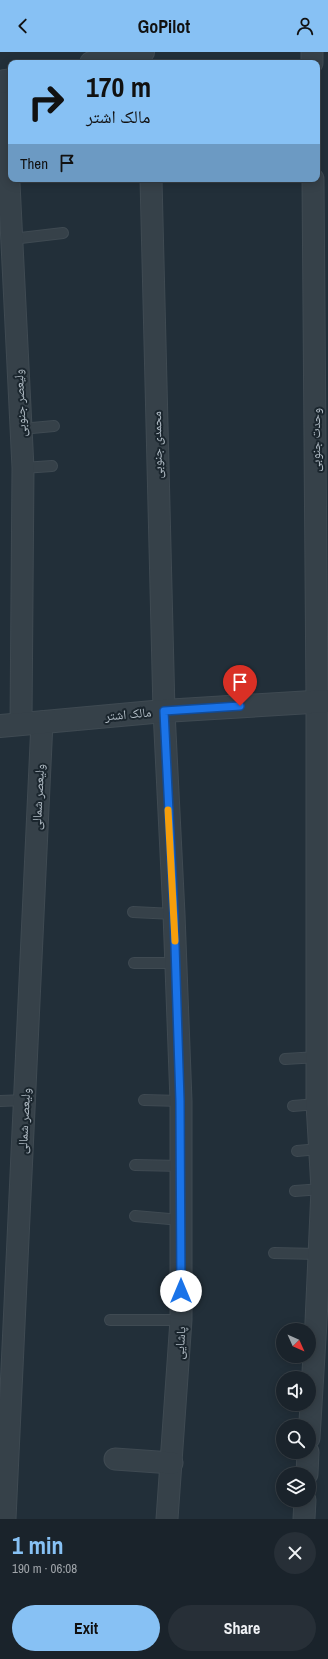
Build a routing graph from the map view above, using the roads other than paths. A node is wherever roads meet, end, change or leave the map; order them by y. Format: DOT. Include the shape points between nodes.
graph roads {
  1 [pos="143,52"];
  2 [pos="105,60"];
  3 [pos="5,81"];
  4 [pos="8,149"];
  5 [pos="9,182"];
  6 [pos="151,182"];
  7 [pos="313,182"];
  8 [pos="63,233"];
  9 [pos="12,240"];
  10 [pos="54,426"];
  11 [pos="21,429"];
  12 [pos="52,466"];
  13 [pos="23,468"];
  14 [pos="322,701"];
  15 [pos="164,711"];
  16 [pos="32,723"];
  17 [pos="0,726"];
  18 [pos="133,912"];
  19 [pos="174,914"];
  20 [pos="134,963"];
  21 [pos="175,963"];
  22 [pos="318,1058"];
  23 [pos="285,1059"];
  24 [pos="25,1100"];
  25 [pos="144,1100"];
  26 [pos="0,1101"];
  27 [pos="180,1101"];
  28 [pos="317,1104"];
  29 [pos="293,1106"];
  30 [pos="319,1149"];
  31 [pos="297,1151"];
  32 [pos="135,1165"];
  33 [pos="181,1166"];
  34 [pos="322,1189"];
  35 [pos="295,1191"];
  36 [pos="135,1216"];
  37 [pos="181,1220"];
  38 [pos="274,1253"];
  39 [pos="318,1254"];
  40 [pos="110,1320"];
  41 [pos="181,1320"];
  42 [pos="310,1419"];
  43 [pos="115,1459"];
  44 [pos="172,1463"];
  45 [pos="305,1507"];
  46 [pos="5,1519"];
  47 [pos="168,1519"];
  48 [pos="304,1519"];
  1 -- 2 [label="street"];
  3 -- 4 [label="street, ولیعصر جنوبی"];
  5 -- 9 [label="street, ولیعصر جنوبی"];
  6 -- 15 [label="street, محمدی جنوبی"];
  7 -- 14 [label="street, وحدت جنوبی"];
  8 -- 9 [label="lane"];
  9 -- 11 [label="street, ولیعصر جنوبی"];
  10 -- 11 [label="lane"];
  11 -- 13 [label="street, ولیعصر جنوبی"];
  12 -- 13 [label="lane"];
  13 -- 16 [label="street, ولیعصر جنوبی"];
  14 -- 15 [label="street, مالک اشتر"];
  14 -- 22 [label="street, وحدت جنوبی"];
  15 -- 16 [label="street, مالک اشتر"];
  15 -- 19 [label="street, پاشایی"];
  16 -- 17 [label="street, مالک اشتر"];
  16 -- 24 [label="street, ولیعصر شمالی"];
  18 -- 19 [label="lane"];
  19 -- 21 [label="street, پاشایی"];
  20 -- 21 [label="lane"];
  21 -- 27 [label="street, پاشایی"];
  22 -- 23 [label="lane"];
  22 -- 28 [label="street, وحدت جنوبی"];
  24 -- 26 [label="lane"];
  24 -- 46 [label="street, ولیعصر شمالی"];
  25 -- 27 [label="lane"];
  27 -- 33 [label="street, پاشایی"];
  28 -- 29 [label="lane"];
  28 -- 30 [label="street, وحدت جنوبی"];
  30 -- 31 [label="lane"];
  30 -- 34 [label="street, وحدت جنوبی"];
  32 -- 33 [label="lane"];
  33 -- 37 [label="street, پاشایی"];
  34 -- 35 [label="lane"];
  34 -- 39 [label="street, وحدت جنوبی"];
  36 -- 37 [label="lane"];
  37 -- 41 [label="street, پاشایی"];
  38 -- 39 [label="lane"];
  39 -- 42 [label="street, وحدت جنوبی"];
  40 -- 41 [label="lane"];
  41 -- 44 [label="street, پاشایی"];
  43 -- 44 [label="street"];
  44 -- 47 [label="street, پاشایی"];
  45 -- 48 [label="street"];
}
